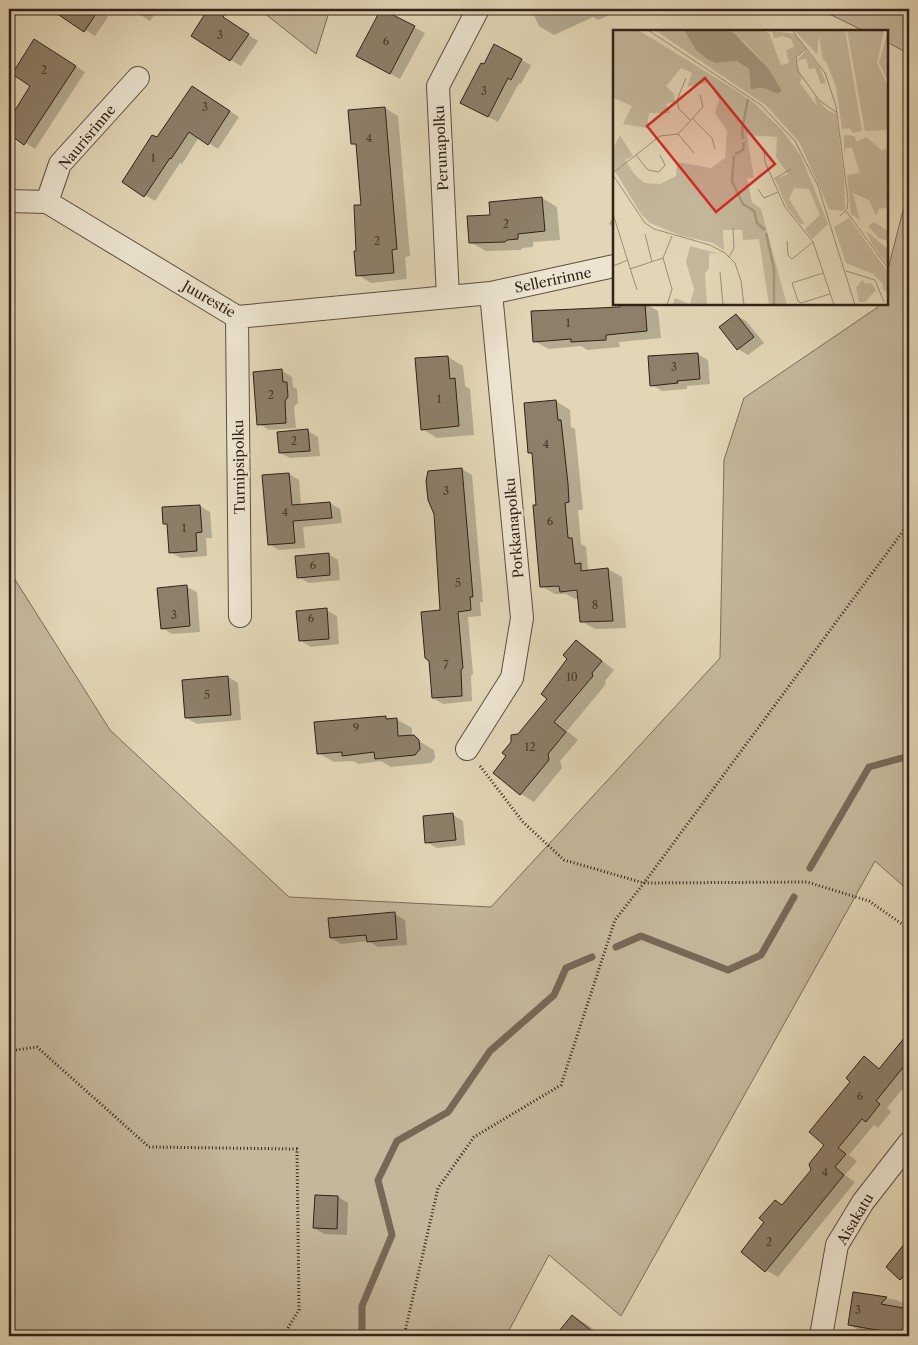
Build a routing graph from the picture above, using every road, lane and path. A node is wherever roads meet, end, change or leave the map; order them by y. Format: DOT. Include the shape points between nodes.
graph roads {
  1 [pos="478,9"];
  2 [pos="138,78"];
  3 [pos="9,201"];
  4 [pos="47,202"];
  5 [pos="613,266"];
  6 [pos="491,293"];
  7 [pos="448,297"];
  8 [pos="237,317"];
  9 [pos="909,523"];
  10 [pos="240,616"];
  11 [pos="468,749"];
  12 [pos="644,883"];
  13 [pos="909,929"];
  14 [pos="9,1051"];
  15 [pos="909,1143"];
  16 [pos="283,1336"];
  17 [pos="404,1336"];
  18 [pos="821,1336"];
  1 -- 7 [label="street, Perunapolku" via="438,86"];
  2 -- 4 [label="street, Naurisrinne" via="60,164"];
  3 -- 4 [label="street, Juurestie"];
  4 -- 8 [label="street, Juurestie"];
  5 -- 6 [label="street, Selleririnne"];
  6 -- 7 [label="street, Juurestie"];
  6 -- 11 [label="street, Porkkanapolku" via="522,618 512,678"];
  7 -- 8 [label="street, Juurestie"];
  8 -- 10 [label="street, Turnipsipolku"];
  9 -- 12 [label="path"];
  11 -- 12 [label="path" via="523,822 564,860"];
  12 -- 13 [label="path" via="807,882 869,902"];
  12 -- 17 [label="path" via="614,920 561,1085 474,1137 438,1188"];
  14 -- 16 [label="path" via="37,1047 149,1147 297,1149 299,1310"];
  15 -- 18 [label="street, Aisakatu" via="863,1202 837,1245"];
}
